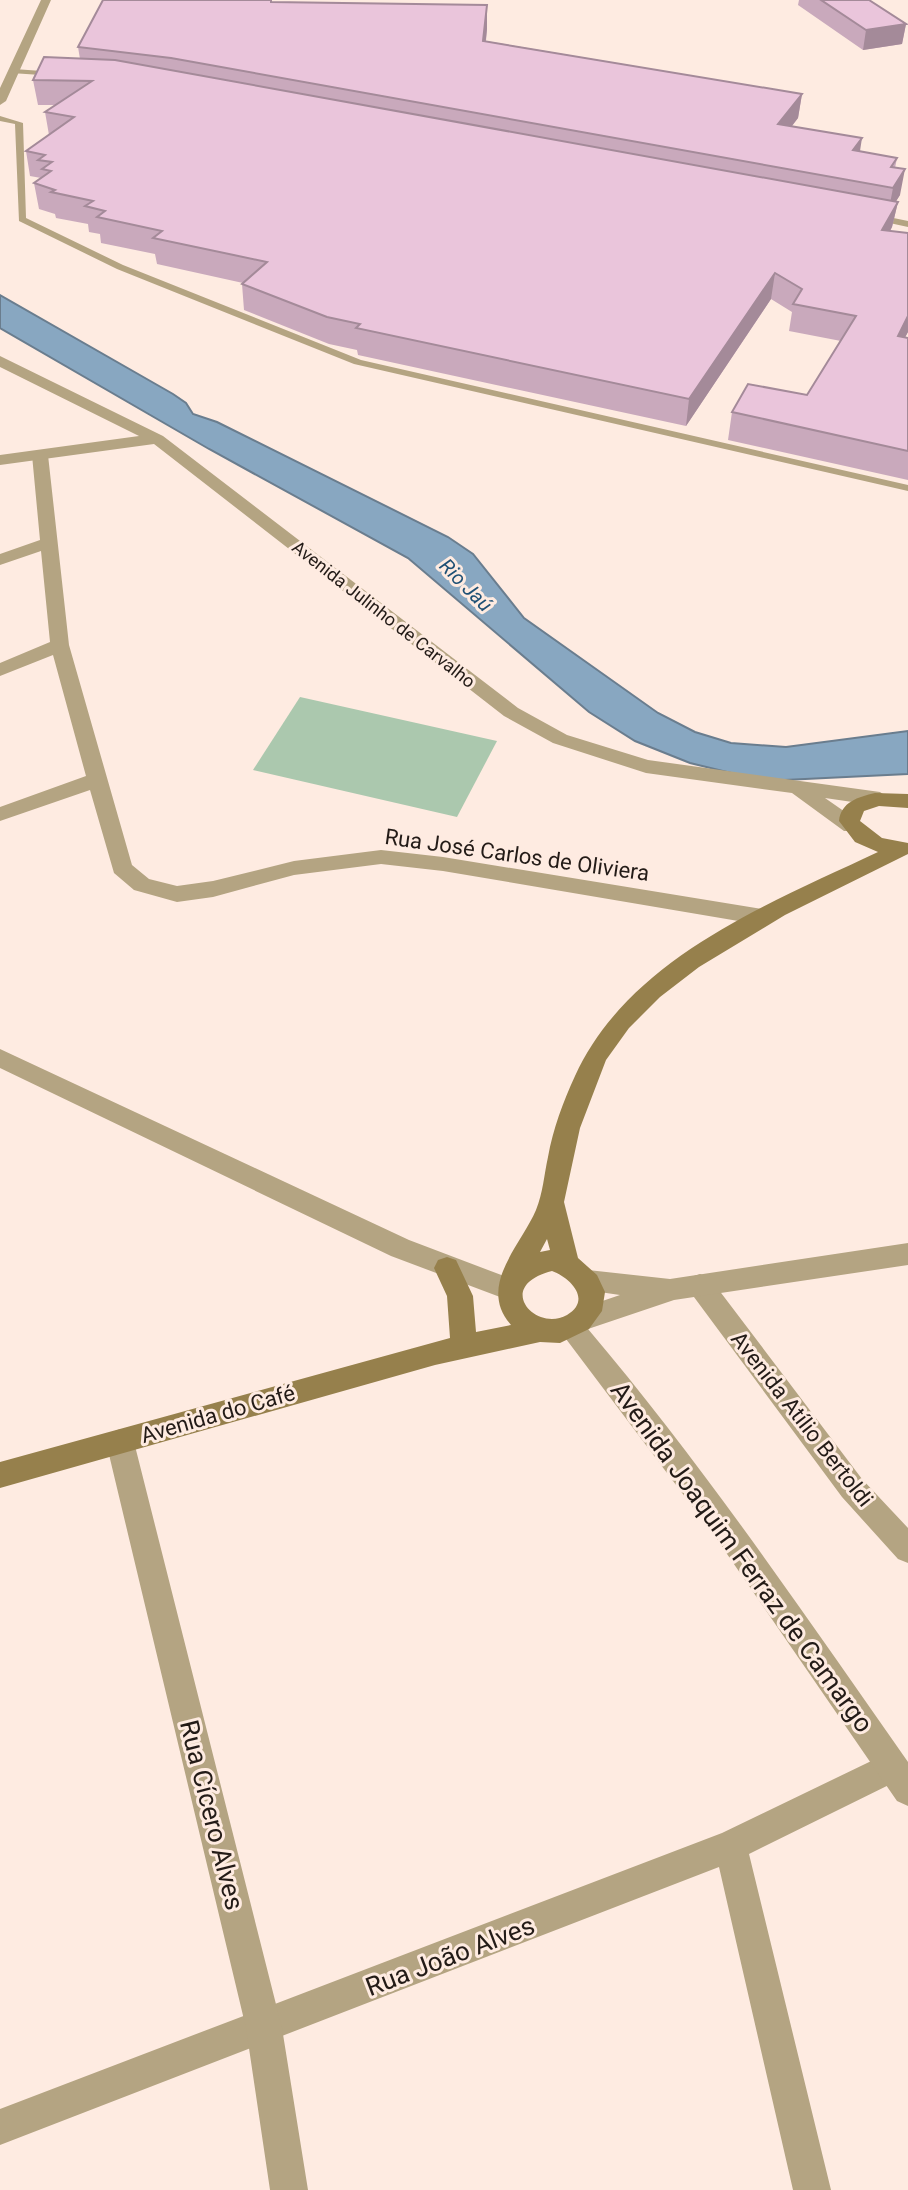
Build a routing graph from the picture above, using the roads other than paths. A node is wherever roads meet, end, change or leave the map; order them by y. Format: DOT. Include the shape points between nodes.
graph roads {
  1 [pos="46,0"];
  2 [pos="7,71"];
  3 [pos="70,75"];
  4 [pos="0,101"];
  5 [pos="0,118"];
  6 [pos="864,215"];
  7 [pos="908,224"];
  8 [pos="0,361"];
  9 [pos="157,439"];
  10 [pos="40,455"];
  11 [pos="0,460"];
  12 [pos="908,488"];
  13 [pos="48,543"];
  14 [pos="0,560"];
  15 [pos="60,645"];
  16 [pos="0,670"];
  17 [pos="97,780"];
  18 [pos="799,790"];
  19 [pos="897,802"];
  20 [pos="0,814"];
  21 [pos="854,830"];
  22 [pos="904,848"];
  23 [pos="830,884"];
  24 [pos="762,917"];
  25 [pos="0,1058"];
  26 [pos="551,1201"];
  27 [pos="908,1254"];
  28 [pos="566,1263"];
  29 [pos="447,1268"];
  30 [pos="588,1281"];
  31 [pos="687,1287"];
  32 [pos="512,1293"];
  33 [pos="576,1323"];
  34 [pos="540,1330"];
  35 [pos="463,1337"];
  36 [pos="435,1353"];
  37 [pos="120,1442"];
  38 [pos="0,1475"];
  39 [pos="908,1549"];
  40 [pos="900,1779"];
  41 [pos="731,1846"];
  42 [pos="264,2028"];
  43 [pos="0,2127"];
  44 [pos="289,2190"];
  45 [pos="812,2190"];
  1 -- 2 [label="street"];
  2 -- 3 [label="lane"];
  2 -- 4 [label="street"];
  5 -- 12 [label="lane" via="19,123 22,219 120,267 358,362"];
  6 -- 7 [label="lane"];
  8 -- 9 [label="street, Avenida Julinho de Carvalho"];
  9 -- 10 [label="street"];
  9 -- 18 [label="street, Avenida Julinho de Carvalho" via="511,712 560,739 646,766"];
  10 -- 11 [label="street"];
  10 -- 13 [label="street, Rua José Carlos de Oliviera"];
  13 -- 14 [label="street"];
  13 -- 15 [label="street, Rua José Carlos de Oliviera"];
  15 -- 16 [label="street"];
  15 -- 17 [label="street, Rua José Carlos de Oliviera"];
  17 -- 20 [label="street"];
  17 -- 24 [label="street, Rua José Carlos de Oliviera" via="122,868 142,885 177,894 294,868 381,857"];
  18 -- 19 [label="street, Avenida Julinho de Carvalho"];
  18 -- 21 [label="street, Avenida Julinho de Carvalho"];
  19 -- 21 [label="main road, Avenida Julinho de Carvalho" via="859,805 853,811"];
  21 -- 22 [label="main road, Avenida Julinho de Carvalho" via="876,846"];
  21 -- 23 [label="main road"];
  22 -- 23 [label="main road"];
  23 -- 24 [label="main road"];
  24 -- 26 [label="main road" via="625,1015 582,1089"];
  25 -- 29 [label="street"];
  26 -- 28 [label="main road"];
  26 -- 32 [label="main road"];
  27 -- 31 [label="street"];
  28 -- 30 [label="main road"];
  28 -- 32 [label="main road, Avenida do Café" via="536,1261 523,1267"];
  29 -- 32 [label="street"];
  29 -- 35 [label="main road" via="460,1296"];
  30 -- 31 [label="street"];
  30 -- 33 [label="main road" via="590,1308"];
  31 -- 33 [label="street"];
  31 -- 39 [label="street, Avenida Atílio Bertoldi"];
  32 -- 34 [label="main road"];
  32 -- 35 [label="main road, Avenida do Café"];
  33 -- 34 [label="main road, Avenida do Café"];
  33 -- 40 [label="street, Avenida Joaquim Ferraz de Camargo"];
  34 -- 36 [label="main road, Avenida do Café"];
  35 -- 36 [label="main road, Avenida do Café"];
  36 -- 37 [label="main road, Avenida do Café"];
  37 -- 38 [label="main road, Avenida do Café"];
  37 -- 42 [label="street, Rua Cícero Alves"];
  40 -- 41 [label="street, Rua João Alves"];
  41 -- 42 [label="street, Rua João Alves"];
  41 -- 45 [label="street"];
  42 -- 43 [label="street, Rua João Alves"];
  42 -- 44 [label="street, Rua Cícero Alves"];
}
